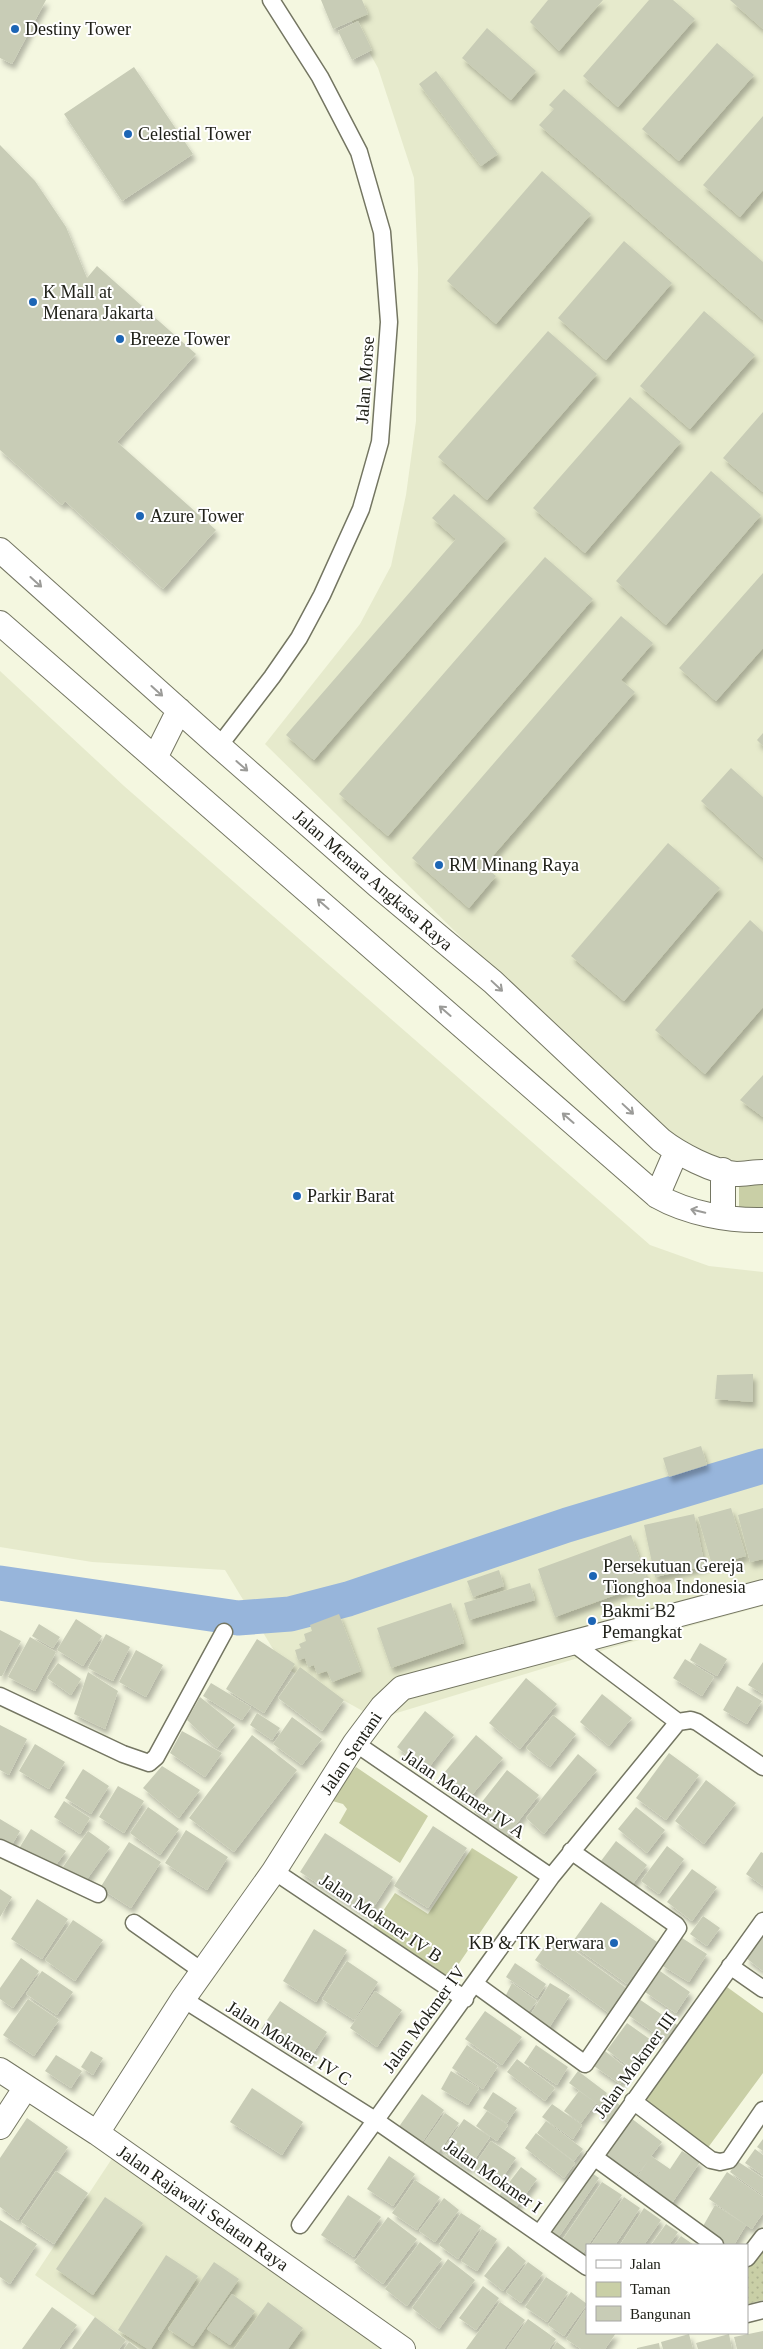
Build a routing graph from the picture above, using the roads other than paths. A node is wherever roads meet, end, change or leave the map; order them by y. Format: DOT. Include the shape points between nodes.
graph roads {
  1 [pos="272,0"];
  2 [pos="0,550"];
  3 [pos="0,623"];
  4 [pos="179,710"];
  5 [pos="219,746"];
  6 [pos="155,758"];
  7 [pos="676,1152"];
  8 [pos="723,1170"];
  9 [pos="763,1172"];
  10 [pos="657,1196"];
  11 [pos="723,1217"];
  12 [pos="763,1220"];
  13 [pos="763,1592"];
  14 [pos="224,1632"];
  15 [pos="573,1643"];
  16 [pos="0,1696"];
  17 [pos="678,1722"];
  18 [pos="355,1743"];
  19 [pos="763,1767"];
  20 [pos="0,1848"];
  21 [pos="571,1851"];
  22 [pos="274,1871"];
  23 [pos="551,1877"];
  24 [pos="98,1894"];
  25 [pos="763,1921"];
  26 [pos="134,1922"];
  27 [pos="730,1966"];
  28 [pos="202,1971"];
  29 [pos="475,1984"];
  30 [pos="763,1989"];
  31 [pos="183,1999"];
  32 [pos="464,1999"];
  33 [pos="0,2070"];
  34 [pos="26,2087"];
  35 [pos="633,2101"];
  36 [pos="763,2110"];
  37 [pos="375,2120"];
  38 [pos="0,2127"];
  39 [pos="97,2133"];
  40 [pos="594,2157"];
  41 [pos="300,2225"];
  42 [pos="540,2234"];
  43 [pos="763,2237"];
  44 [pos="714,2244"];
  45 [pos="748,2257"];
  46 [pos="586,2266"];
  47 [pos="763,2310"];
  48 [pos="748,2314"];
  49 [pos="403,2349"];
  1 -- 5 [label="street, Jalan Morse" via="320,77 359,152 382,232 389,322 380,442 361,508 299,638"];
  2 -- 4 [label="street, Jalan Menara Angkasa Raya, one-way"];
  3 -- 6 [label="street"];
  4 -- 5 [label="street, Jalan Menara Angkasa Raya"];
  4 -- 6 [label="street"];
  5 -- 7 [label="street, Jalan Menara Angkasa Raya, one-way" via="493,982"];
  10 -- 6 [label="street, one-way"];
  7 -- 8 [label="street, Jalan Menara Angkasa Raya"];
  7 -- 10 [label="street"];
  8 -- 9 [label="street, Jalan Menara Angkasa Raya" via="734,1174"];
  8 -- 11 [label="street"];
  11 -- 10 [label="street, one-way" via="673,1205"];
  11 -- 12 [label="street" via="739,1221"];
  13 -- 15 [label="street, Jalan Sentani"];
  14 -- 16 [label="street" via="156,1757 148,1763"];
  15 -- 17 [label="street"];
  15 -- 18 [label="street, Jalan Sentani" via="402,1688 382,1707"];
  17 -- 19 [label="street" via="697,1722"];
  17 -- 21 [label="street, Jalan Mokmer IV"];
  18 -- 22 [label="street, Jalan Sentani"];
  18 -- 23 [label="street, Jalan Mokmer IV A"];
  20 -- 24 [label="street"];
  21 -- 23 [label="street, Jalan Mokmer IV"];
  21 -- 29 [label="street" via="678,1928 585,2064"];
  22 -- 28 [label="street, Jalan Sentani"];
  22 -- 32 [label="street, Jalan Mokmer IV B"];
  23 -- 29 [label="street, Jalan Mokmer IV"];
  25 -- 27 [label="street, Jalan Mokmer III"];
  26 -- 28 [label="street"];
  27 -- 30 [label="street"];
  27 -- 35 [label="street, Jalan Mokmer III"];
  28 -- 31 [label="street, Jalan Sentani"];
  29 -- 32 [label="street, Jalan Mokmer IV"];
  31 -- 37 [label="street, Jalan Mokmer IV C"];
  31 -- 39 [label="street, Jalan Sentani"];
  32 -- 37 [label="street, Jalan Mokmer IV"];
  33 -- 34 [label="street, Jalan Rajawali Selatan Raya"];
  34 -- 38 [label="street"];
  34 -- 39 [label="street, Jalan Rajawali Selatan Raya"];
  35 -- 36 [label="street" via="711,2160 720,2162 729,2160"];
  35 -- 40 [label="street, Jalan Mokmer III"];
  37 -- 41 [label="street, Jalan Mokmer IV"];
  37 -- 42 [label="street, Jalan Mokmer I"];
  39 -- 49 [label="street, Jalan Rajawali Selatan Raya"];
  40 -- 42 [label="street, Jalan Mokmer III"];
  40 -- 44 [label="street"];
  42 -- 46 [label="street, Jalan Mokmer I"];
  43 -- 45 [label="street"];
  47 -- 48 [label="street"];
}
